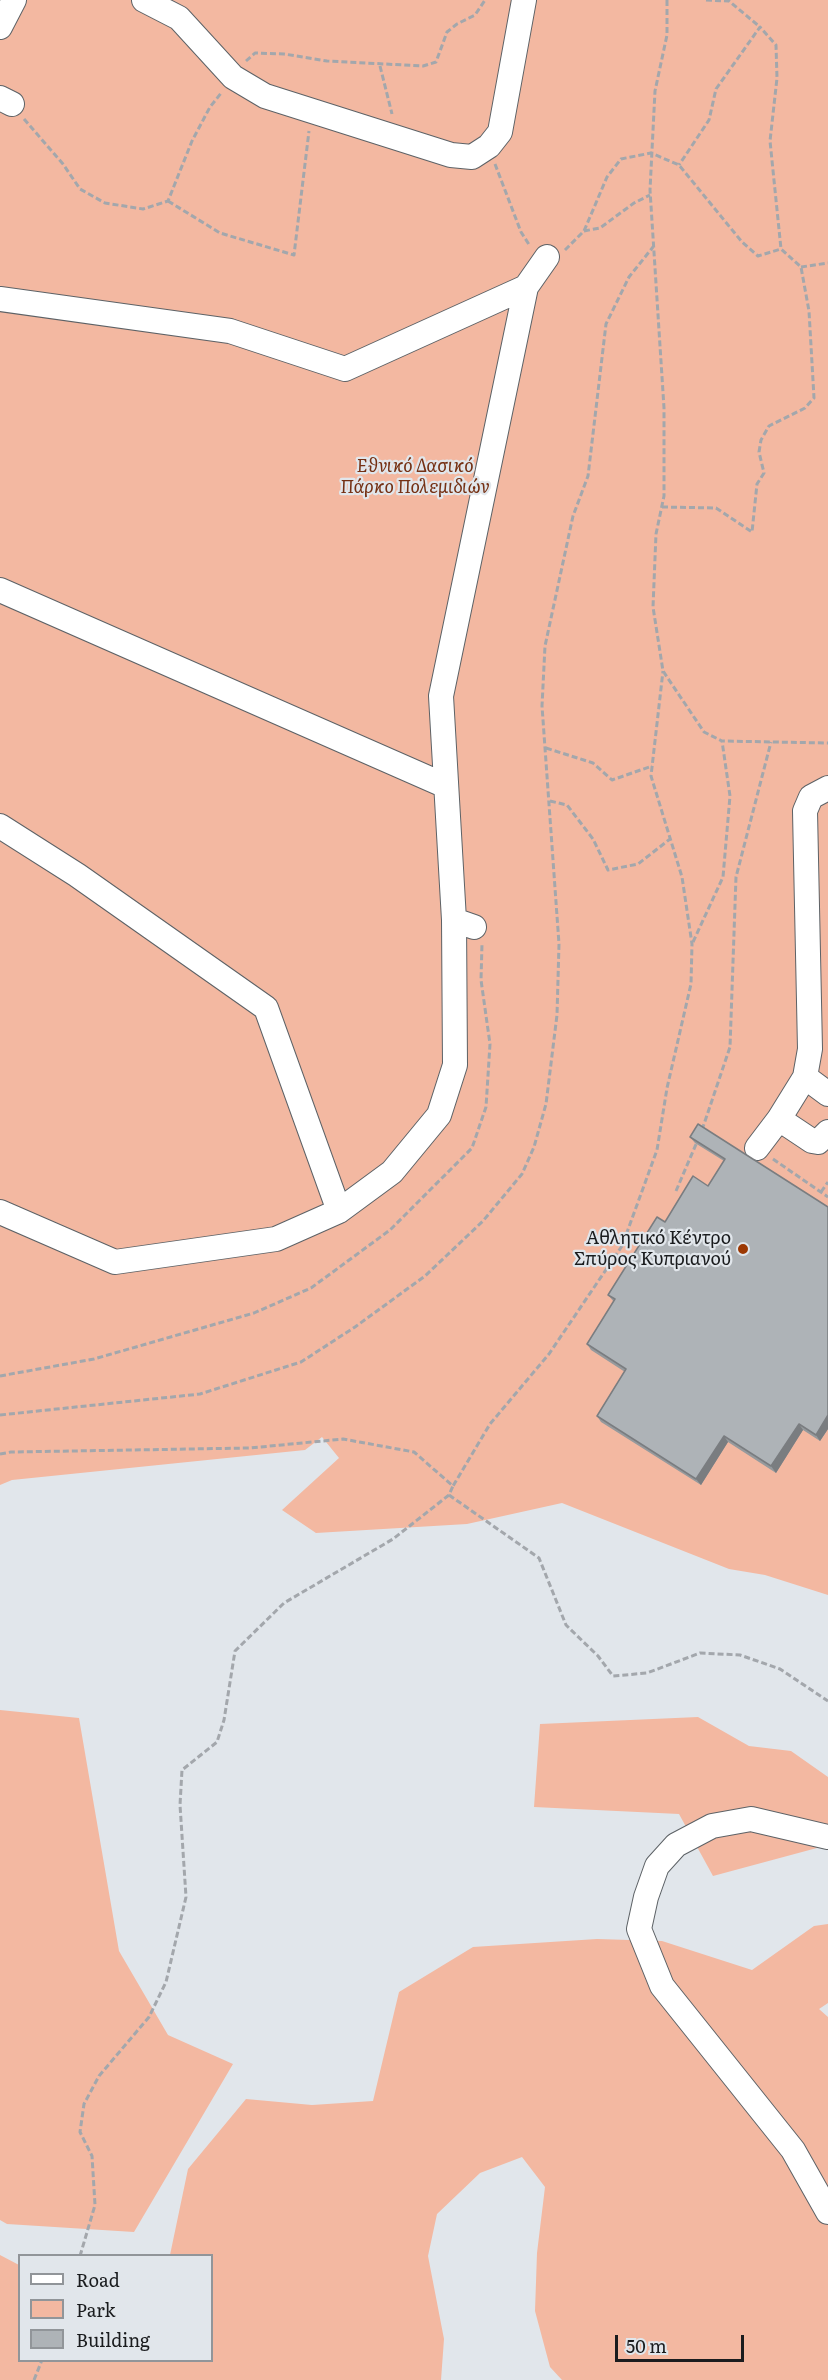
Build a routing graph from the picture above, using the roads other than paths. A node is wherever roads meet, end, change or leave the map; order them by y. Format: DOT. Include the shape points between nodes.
graph roads {
  1 [pos="14,0"];
  2 [pos="144,0"];
  3 [pos="524,0"];
  4 [pos="0,27"];
  5 [pos="548,257"];
  6 [pos="526,287"];
  7 [pos="0,299"];
  8 [pos="0,590"];
  9 [pos="446,786"];
  10 [pos="828,788"];
  11 [pos="0,826"];
  12 [pos="805,1077"];
  13 [pos="828,1095"];
  14 [pos="779,1119"];
  15 [pos="828,1132"];
  16 [pos="757,1148"];
  17 [pos="339,1211"];
  18 [pos="0,1212"];
  19 [pos="828,1837"];
  20 [pos="828,2212"];
  1 -- 4 [label="street"];
  2 -- 3 [label="street" via="179,18 233,77 265,96 451,155 472,157 489,146 500,132"];
  5 -- 6 [label="street"];
  6 -- 7 [label="street" via="345,369 230,331"];
  6 -- 9 [label="street" via="441,696"];
  8 -- 9 [label="street"];
  9 -- 17 [label="street" via="464,923 455,1065 439,1115 392,1172"];
  10 -- 12 [label="street" via="811,797 805,811 810,1049"];
  11 -- 17 [label="street" via="77,875 266,1008"];
  12 -- 13 [label="street"];
  12 -- 14 [label="street"];
  14 -- 15 [label="street" via="812,1141 818,1142"];
  14 -- 16 [label="street"];
  17 -- 18 [label="street" via="276,1239 115,1262"];
  19 -- 20 [label="street" via="751,1819 712,1826 676,1845 657,1866 639,1929 662,1986 793,2150"];
}
